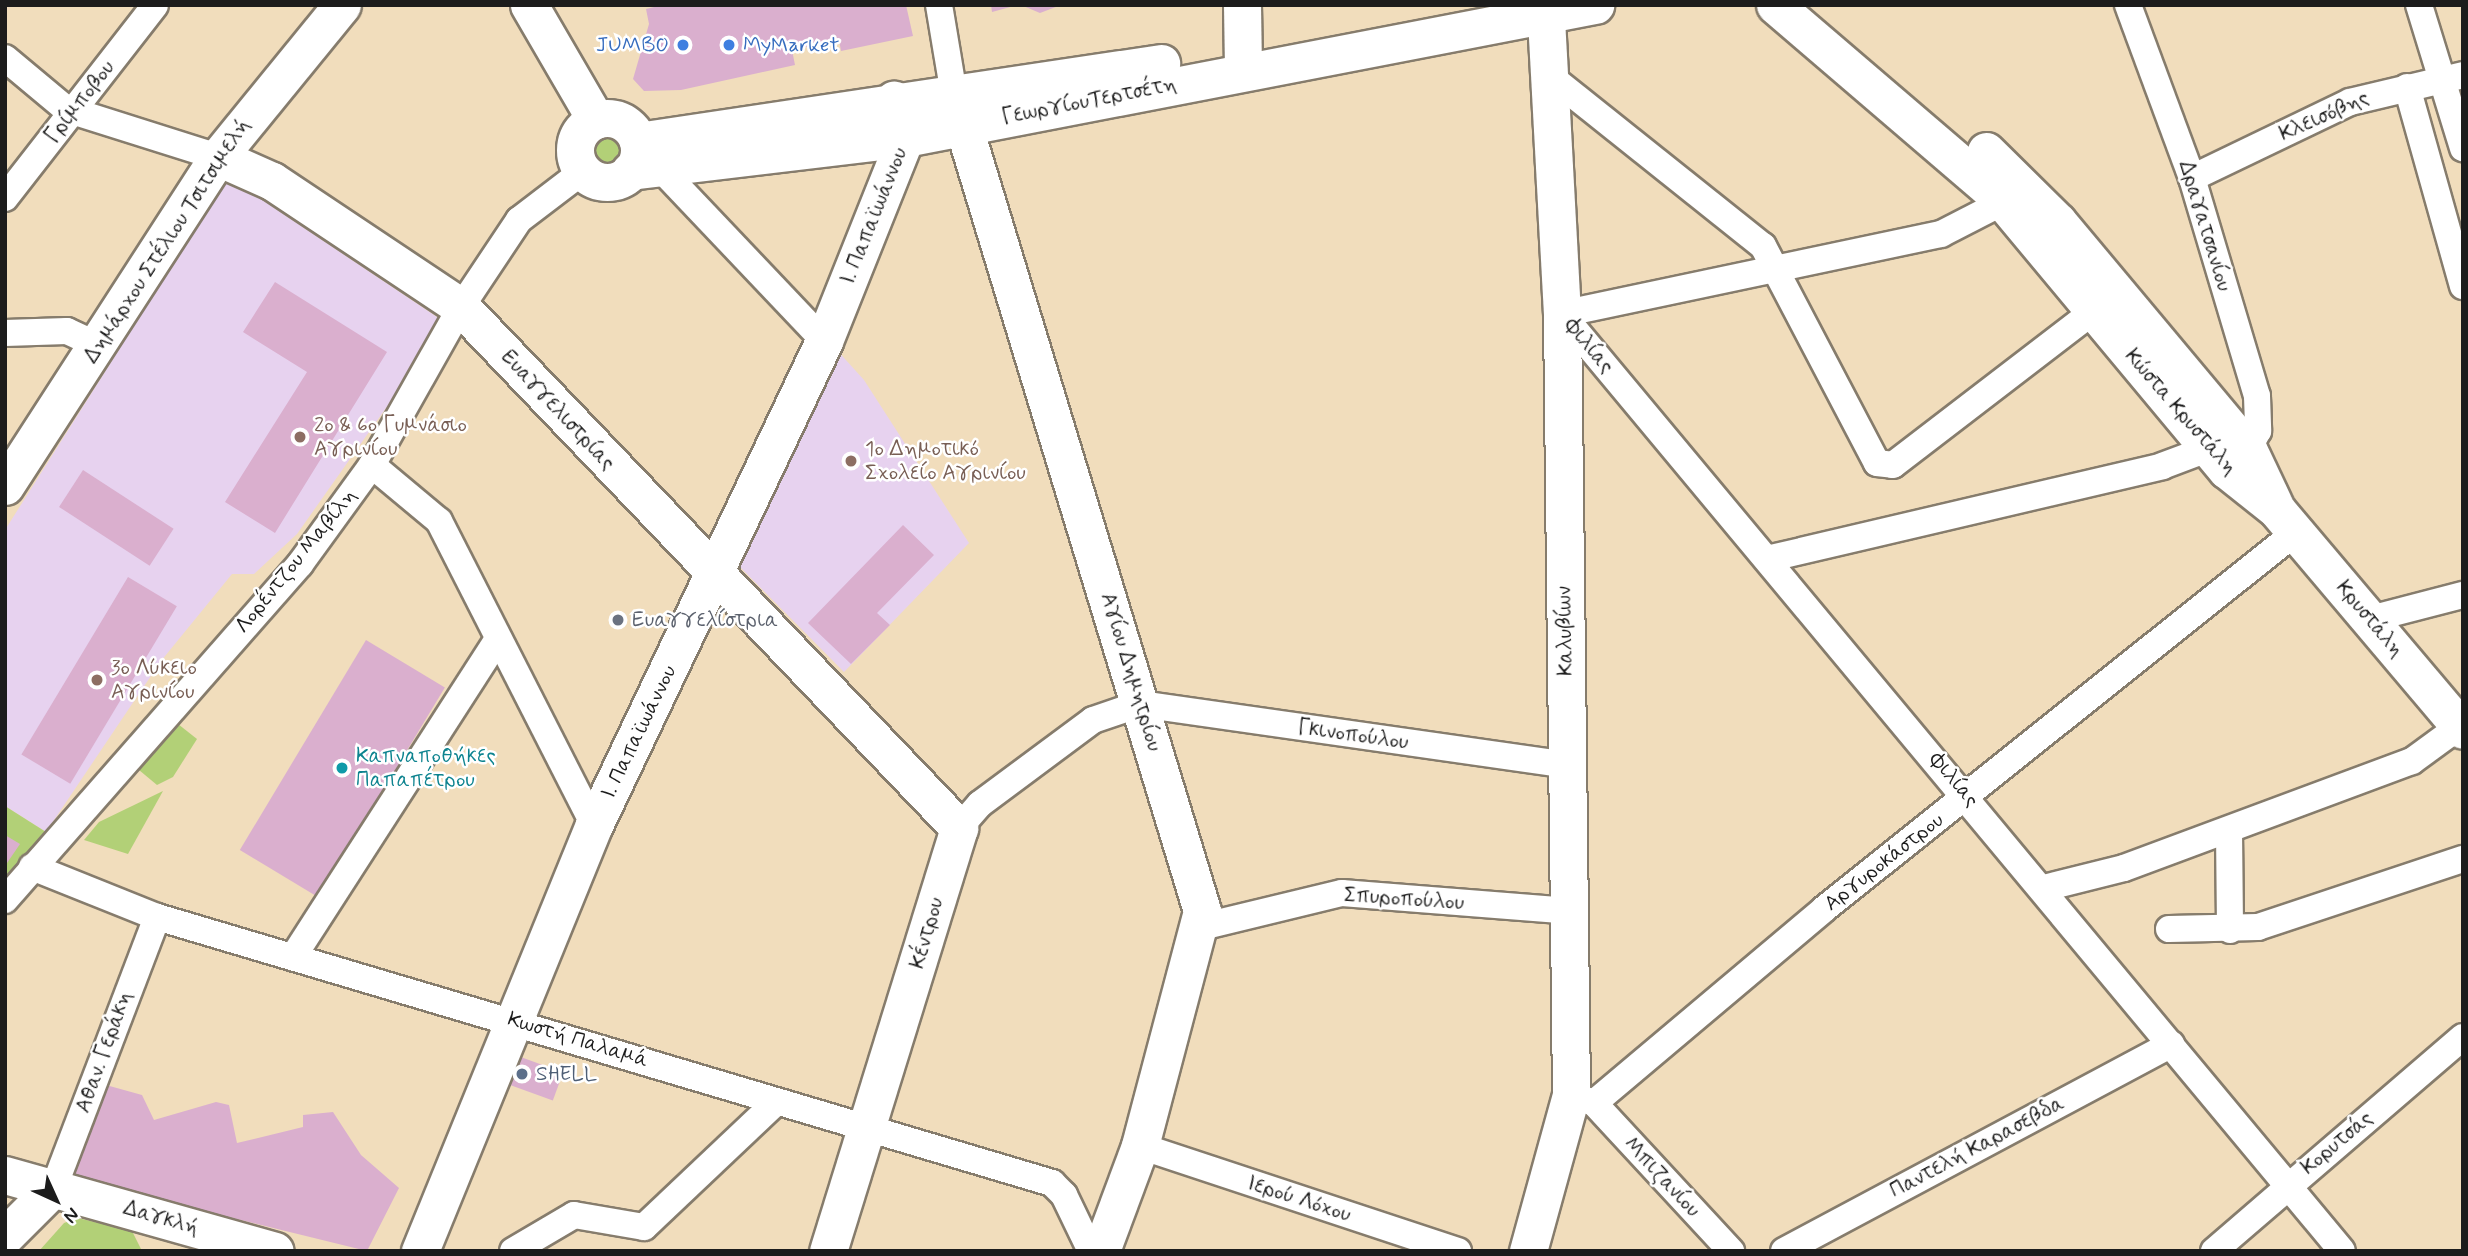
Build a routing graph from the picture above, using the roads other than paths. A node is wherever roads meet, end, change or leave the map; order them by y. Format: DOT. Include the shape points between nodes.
graph roads {
  1 [pos="155,5"];
  2 [pos="342,5"];
  3 [pos="529,5"];
  4 [pos="939,5"];
  5 [pos="1242,5"];
  6 [pos="1475,5"];
  7 [pos="1595,5"];
  8 [pos="1775,5"];
  9 [pos="1811,5"];
  10 [pos="2128,5"];
  11 [pos="2419,5"];
  12 [pos="1545,10"];
  13 [pos="5,58"];
  14 [pos="1242,62"];
  15 [pos="1551,78"];
  16 [pos="2453,78"];
  17 [pos="2407,87"];
  18 [pos="894,100"];
  19 [pos="959,110"];
  20 [pos="74,112"];
  21 [pos="596,120"];
  22 [pos="905,138"];
  23 [pos="2463,148"];
  24 [pos="218,158"];
  25 [pos="643,160"];
  26 [pos="583,172"];
  27 [pos="2192,178"];
  28 [pos="2017,196"];
  29 [pos="5,198"];
  30 [pos="1782,272"];
  31 [pos="2463,286"];
  32 [pos="461,307"];
  33 [pos="2094,311"];
  34 [pos="1562,314"];
  35 [pos="5,333"];
  36 [pos="824,341"];
  37 [pos="99,346"];
  38 [pos="2210,448"];
  39 [pos="2248,449"];
  40 [pos="372,465"];
  41 [pos="5,486"];
  42 [pos="2286,521"];
  43 [pos="1767,559"];
  44 [pos="715,575"];
  45 [pos="2463,595"];
  46 [pos="2370,619"];
  47 [pos="498,639"];
  48 [pos="1140,704"];
  49 [pos="2461,728"];
  50 [pos="1567,765"];
  51 [pos="1967,796"];
  52 [pos="594,825"];
  53 [pos="960,828"];
  54 [pos="2229,831"];
  55 [pos="2463,859"];
  56 [pos="32,866"];
  57 [pos="2044,888"];
  58 [pos="5,900"];
  59 [pos="1569,911"];
  60 [pos="157,917"];
  61 [pos="1201,927"];
  62 [pos="2169,929"];
  63 [pos="2230,930"];
  64 [pos="293,957"];
  65 [pos="511,1020"];
  66 [pos="2463,1037"];
  67 [pos="2171,1044"];
  68 [pos="1583,1099"];
  69 [pos="776,1102"];
  70 [pos="868,1130"];
  71 [pos="1140,1146"];
  72 [pos="5,1175"];
  73 [pos="2287,1185"];
  74 [pos="54,1187"];
  75 [pos="5,1236"];
  76 [pos="275,1251"];
  77 [pos="420,1251"];
  78 [pos="513,1251"];
  79 [pos="828,1251"];
  80 [pos="1091,1251"];
  81 [pos="1101,1251"];
  82 [pos="1458,1251"];
  83 [pos="1528,1251"];
  84 [pos="1731,1251"];
  85 [pos="1784,1251"];
  86 [pos="2214,1251"];
  87 [pos="2342,1251"];
  1 -- 20 [label="street, Γρίμποβου"];
  2 -- 24 [label="street, Δημάρχου Στέλιου Τσιτσιμελή"];
  3 -- 21 [label="street"];
  4 -- 19 [label="street"];
  5 -- 14 [label="street"];
  6 -- 14 [label="street, ΓεωργίουΤερτσέτη"];
  7 -- 12 [label="street"];
  8 -- 28 [label="street, Κώστα Κρυστάλη"];
  9 -- 28 [label="street, Κώστα Κρυστάλη"];
  10 -- 27 [label="street, Δραγατσανίου"];
  11 -- 16 [label="street"];
  12 -- 14 [label="street, ΓεωργίουΤερτσέτη"];
  12 -- 15 [label="street, Καλυβίων"];
  13 -- 20 [label="street"];
  14 -- 19 [label="street, ΓεωργίουΤερτσέτη"];
  15 -- 30 [label="street" via="1763,246"];
  15 -- 34 [label="street, Καλυβίων"];
  16 -- 17 [label="street, Κλεισόβης"];
  16 -- 23 [label="street"];
  17 -- 27 [label="street, Κλεισόβης" via="2350,102"];
  17 -- 31 [label="street"];
  18 -- 19 [label="street, ΓεωργίουΤερτσέτη"];
  18 -- 22 [label="street, Ι. Παπαϊωάννου"];
  18 -- 25 [label="street, ΓεωργίουΤερτσέτη"];
  19 -- 22 [label="street, ΓεωργίουΤερτσέτη"];
  19 -- 48 [label="street, Αγίου Δημητρίου"];
  20 -- 24 [label="street, Ευαγγελιστρίας"];
  20 -- 29 [label="street, Γρίμποβου"];
  21 -- 25 [label="street" via="617,119"];
  21 -- 26 [label="street" via="576,143"];
  22 -- 25 [label="street, ΓεωργίουΤερτσέτη"];
  22 -- 36 [label="street, Ι. Παπαϊωάννου"];
  24 -- 32 [label="street, Ευαγγελιστρίας" via="272,181"];
  24 -- 37 [label="street, Δημάρχου Στέλιου Τσιτσιμελή"];
  25 -- 26 [label="street" via="602,181"];
  25 -- 36 [label="street"];
  26 -- 32 [label="street, Λορέντζου Μαβίλη" via="536,202"];
  27 -- 39 [label="street, Δραγατσανίου" via="2257,396 2258,431"];
  28 -- 30 [label="street" via="1951,232"];
  28 -- 33 [label="street, Κώστα Κρυστάλη"];
  28 -- 39 [label="street, Κώστα Κρυστάλη"];
  30 -- 33 [label="street" via="1869,457 1885,466"];
  30 -- 34 [label="street"];
  32 -- 40 [label="street, Λορέντζου Μαβίλη"];
  32 -- 44 [label="street, Ευαγγελιστρίας"];
  33 -- 38 [label="street, Κώστα Κρυστάλη"];
  34 -- 43 [label="street, Φιλίας"];
  34 -- 50 [label="street, Καλυβίων"];
  35 -- 37 [label="street" via="67,331"];
  36 -- 44 [label="street, Ι. Παπαϊωάννου"];
  37 -- 41 [label="street, Δημάρχου Στέλιου Τσιτσιμελή"];
  38 -- 42 [label="street, Κώστα Κρυστάλη"];
  38 -- 43 [label="street" via="2162,466"];
  39 -- 42 [label="street, Κώστα Κρυστάλη"];
  40 -- 47 [label="street" via="439,521"];
  40 -- 56 [label="street, Λορέντζου Μαβίλη" via="300,564"];
  42 -- 46 [label="street, Κρυστάλη"];
  42 -- 51 [label="street, Αργυροκάστρου"];
  43 -- 51 [label="street, Φιλίας"];
  44 -- 52 [label="street, Ι. Παπαϊωάννου"];
  44 -- 53 [label="street, Ευαγγελιστρίας"];
  45 -- 46 [label="street"];
  46 -- 49 [label="street, Κρυστάλη"];
  47 -- 52 [label="street"];
  47 -- 64 [label="street"];
  48 -- 50 [label="street, Γκινοπούλου"];
  48 -- 53 [label="street, Κέντρου" via="1093,720 980,804"];
  48 -- 61 [label="street, Αγίου Δημητρίου" via="1198,893"];
  49 -- 54 [label="street" via="2412,761"];
  50 -- 59 [label="street, Καλυβίων"];
  51 -- 57 [label="street, Φιλίας"];
  51 -- 68 [label="street, Αργυροκάστρου"];
  52 -- 65 [label="street, Ι. Παπαϊωάννου"];
  53 -- 70 [label="street, Κέντρου"];
  54 -- 57 [label="street"];
  54 -- 63 [label="street"];
  55 -- 63 [label="street" via="2289,919"];
  56 -- 58 [label="street, Λορέντζου Μαβίλη"];
  56 -- 60 [label="street, Κωστή Παλαμά"];
  57 -- 67 [label="street, Φιλίας"];
  59 -- 61 [label="street, Σπυροπούλου" via="1342,893"];
  59 -- 68 [label="street, Καλυβίων"];
  60 -- 64 [label="street, Κωστή Παλαμά"];
  60 -- 74 [label="street, Αθαν. Γεράκη"];
  61 -- 71 [label="street, Αγίου Δημητρίου"];
  62 -- 63 [label="street"];
  64 -- 65 [label="street, Κωστή Παλαμά"];
  65 -- 69 [label="street, Κωστή Παλαμά"];
  65 -- 77 [label="street, Ι. Παπαϊωάννου"];
  66 -- 73 [label="street, Κορυτσάς"];
  67 -- 73 [label="street, Φιλίας"];
  67 -- 85 [label="street, Παντελή Καρασεβδα"];
  68 -- 83 [label="street, Καλυβίων"];
  68 -- 84 [label="street, Μπιζανίου"];
  69 -- 70 [label="street, Κωστή Παλαμά"];
  69 -- 78 [label="street" via="644,1227 574,1215"];
  70 -- 79 [label="street, Κέντρου"];
  70 -- 80 [label="street, Κωστή Παλαμά" via="1052,1184 1064,1195"];
  71 -- 81 [label="street, Αγίου Δημητρίου"];
  71 -- 82 [label="street, Ιερού Λόχου"];
  72 -- 74 [label="street, Δαγκλή"];
  73 -- 86 [label="street, Κορυτσάς"];
  73 -- 87 [label="street, Φιλίας"];
  74 -- 75 [label="street"];
  74 -- 76 [label="street, Δαγκλή"];
}
